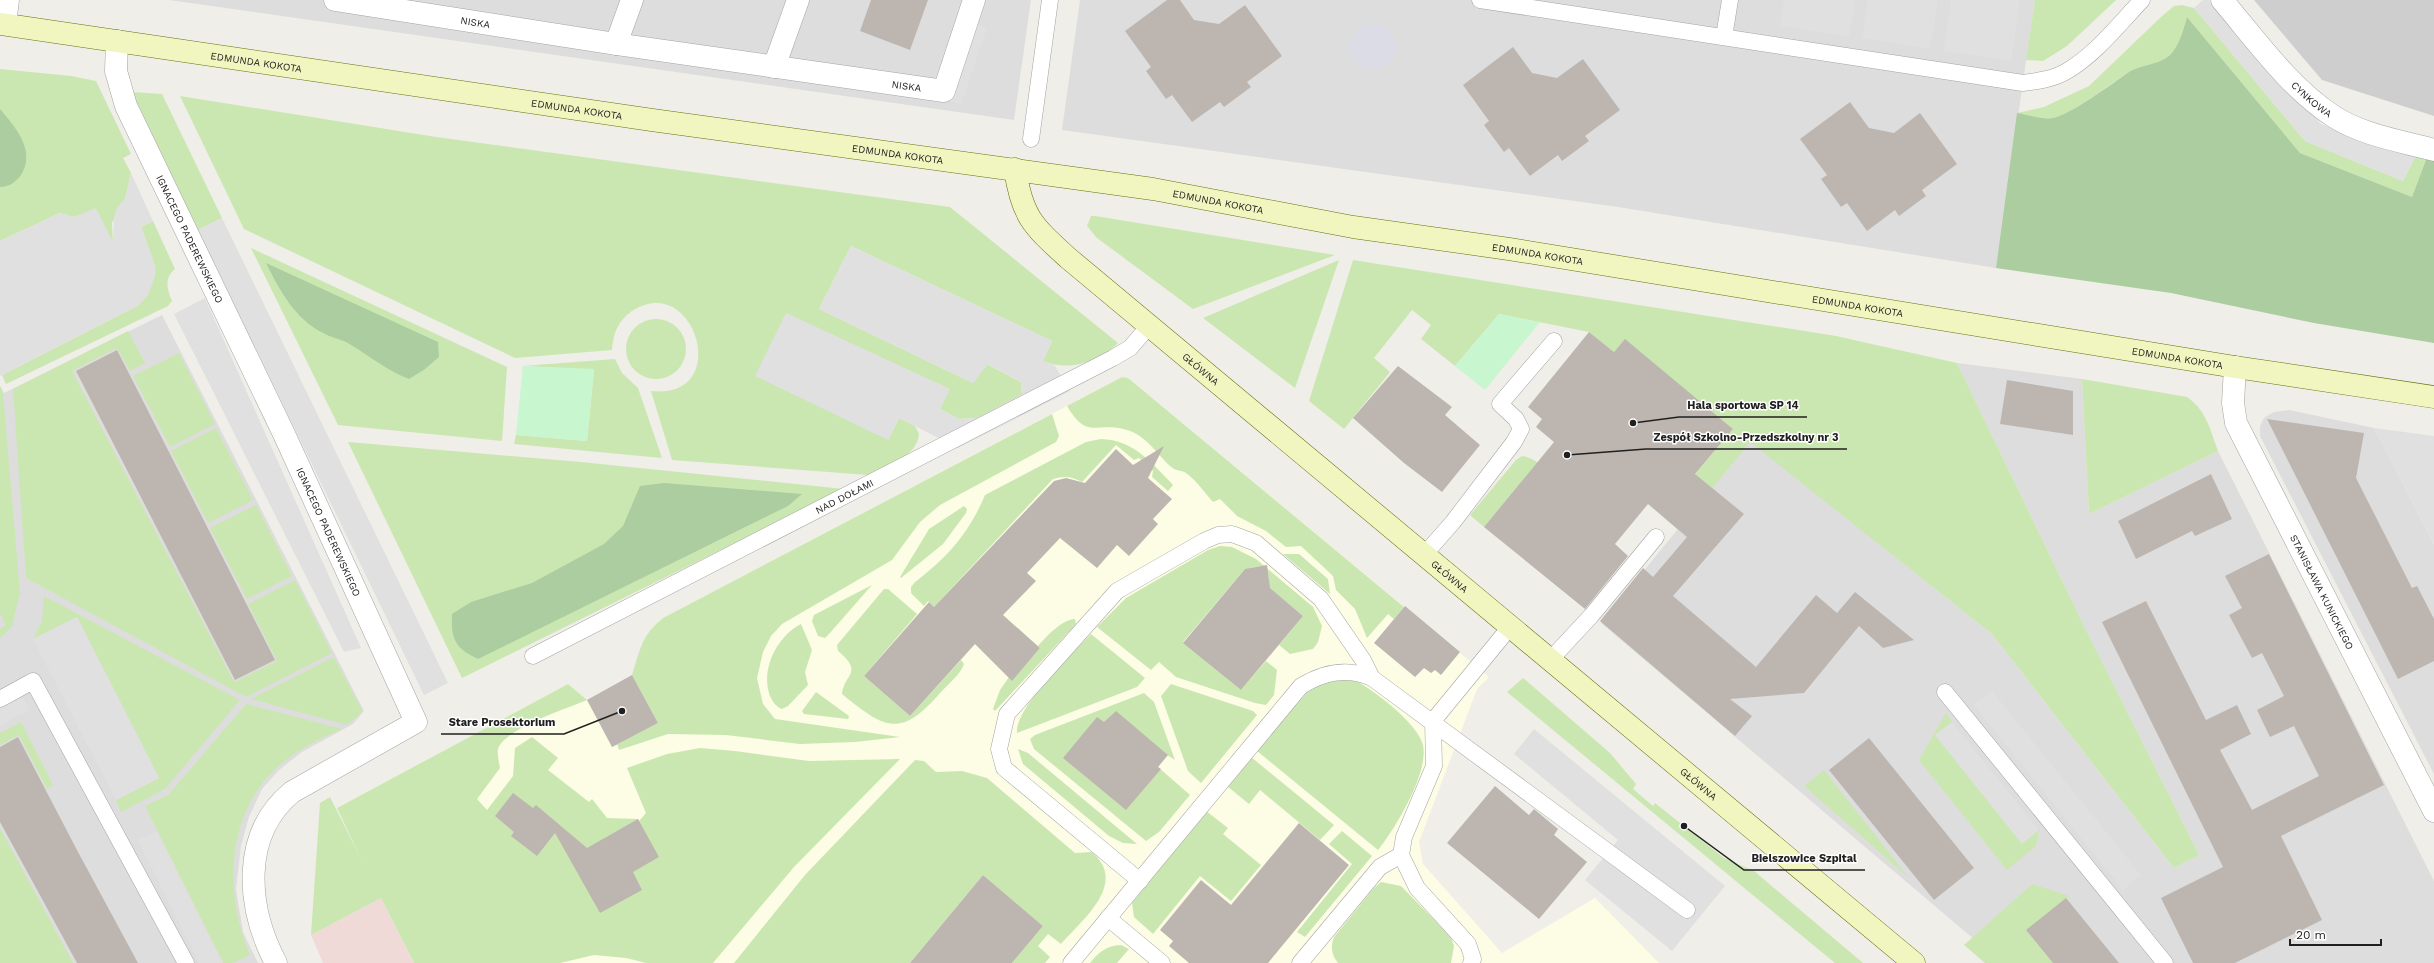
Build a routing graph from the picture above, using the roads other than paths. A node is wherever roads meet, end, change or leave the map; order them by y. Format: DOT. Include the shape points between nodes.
graph roads {
  1 [pos="8,0"];
  2 [pos="335,0"];
  3 [pos="632,0"];
  4 [pos="798,0"];
  5 [pos="974,0"];
  6 [pos="1050,0"];
  7 [pos="1480,0"];
  8 [pos="1730,0"];
  9 [pos="2142,0"];
  10 [pos="2222,0"];
  11 [pos="3,24"];
  12 [pos="1724,37"];
  13 [pos="116,41"];
  14 [pos="616,44"];
  15 [pos="774,67"];
  16 [pos="1031,139"];
  17 [pos="2434,150"];
  18 [pos="1015,169"];
  19 [pos="1149,326"];
  20 [pos="1554,341"];
  21 [pos="2236,367"];
  22 [pos="2434,397"];
  23 [pos="1656,537"];
  24 [pos="1424,555"];
  25 [pos="1510,627"];
  26 [pos="533,656"];
  27 [pos="1550,660"];
  28 [pos="1372,678"];
  29 [pos="1945,692"];
  30 [pos="0,699"];
  31 [pos="1433,721"];
  32 [pos="2434,811"];
  33 [pos="1401,855"];
  34 [pos="1140,881"];
  35 [pos="1687,910"];
  36 [pos="1108,918"];
  37 [pos="186,963"];
  38 [pos="276,963"];
  39 [pos="1071,963"];
  40 [pos="1162,963"];
  41 [pos="1300,963"];
  42 [pos="1471,963"];
  43 [pos="1914,963"];
  44 [pos="2165,963"];
  1 -- 11 [label="street"];
  2 -- 14 [label="street, NISKA"];
  3 -- 14 [label="street"];
  4 -- 15 [label="street"];
  5 -- 15 [label="street, NISKA" via="944,91"];
  6 -- 16 [label="lane"];
  7 -- 12 [label="lane"];
  8 -- 12 [label="lane"];
  9 -- 12 [label="lane" via="2084,59 2066,72 2044,80 2023,83"];
  10 -- 17 [label="street, CYNKOWA" via="2303,94 2334,117 2370,132"];
  11 -- 13 [label="street, EDMUNDA KOKOTA"];
  13 -- 18 [label="street, EDMUNDA KOKOTA" via="652,120"];
  13 -- 38 [label="street, IGNACEGO PADEREWSKIEGO" via="116,71 126,106 284,434 416,722 292,792 276,805 264,827 256,851 253,874 254,899 266,944"];
  14 -- 15 [label="street, NISKA"];
  18 -- 19 [label="street, GŁÓWNA" via="1020,202 1030,219 1068,258"];
  18 -- 21 [label="street, EDMUNDA KOKOTA" via="1153,189 1353,227 1516,250"];
  19 -- 24 [label="street, GŁÓWNA"];
  19 -- 26 [label="lane, NAD DOŁAMI" via="1130,348 1113,358"];
  20 -- 24 [label="lane" via="1500,404 1516,419 1521,429 1514,442 1453,522"];
  21 -- 22 [label="street, EDMUNDA KOKOTA"];
  21 -- 32 [label="street, STANISŁAWA KUNICKIEGO" via="2233,403 2236,423"];
  23 -- 27 [label="lane" via="1591,616"];
  24 -- 25 [label="street, GŁÓWNA"];
  25 -- 27 [label="street, GŁÓWNA"];
  25 -- 31 [label="lane"];
  27 -- 43 [label="street, GŁÓWNA"];
  28 -- 31 [label="lane"];
  28 -- 34 [label="lane" via="1348,671 1316,676 1301,686"];
  28 -- 34 [label="lane" via="1363,660 1321,599 1256,543 1232,534 1218,535 1204,541 1117,591 1007,714 999,749 1004,768"];
  29 -- 44 [label="lane"];
  30 -- 37 [label="lane" via="33,681"];
  31 -- 33 [label="lane" via="1434,766 1404,837"];
  31 -- 35 [label="lane"];
  33 -- 41 [label="lane" via="1380,867"];
  33 -- 42 [label="lane" via="1417,888 1468,944 1473,959"];
  34 -- 36 [label="lane"];
  36 -- 39 [label="lane"];
  36 -- 40 [label="lane"];
}
